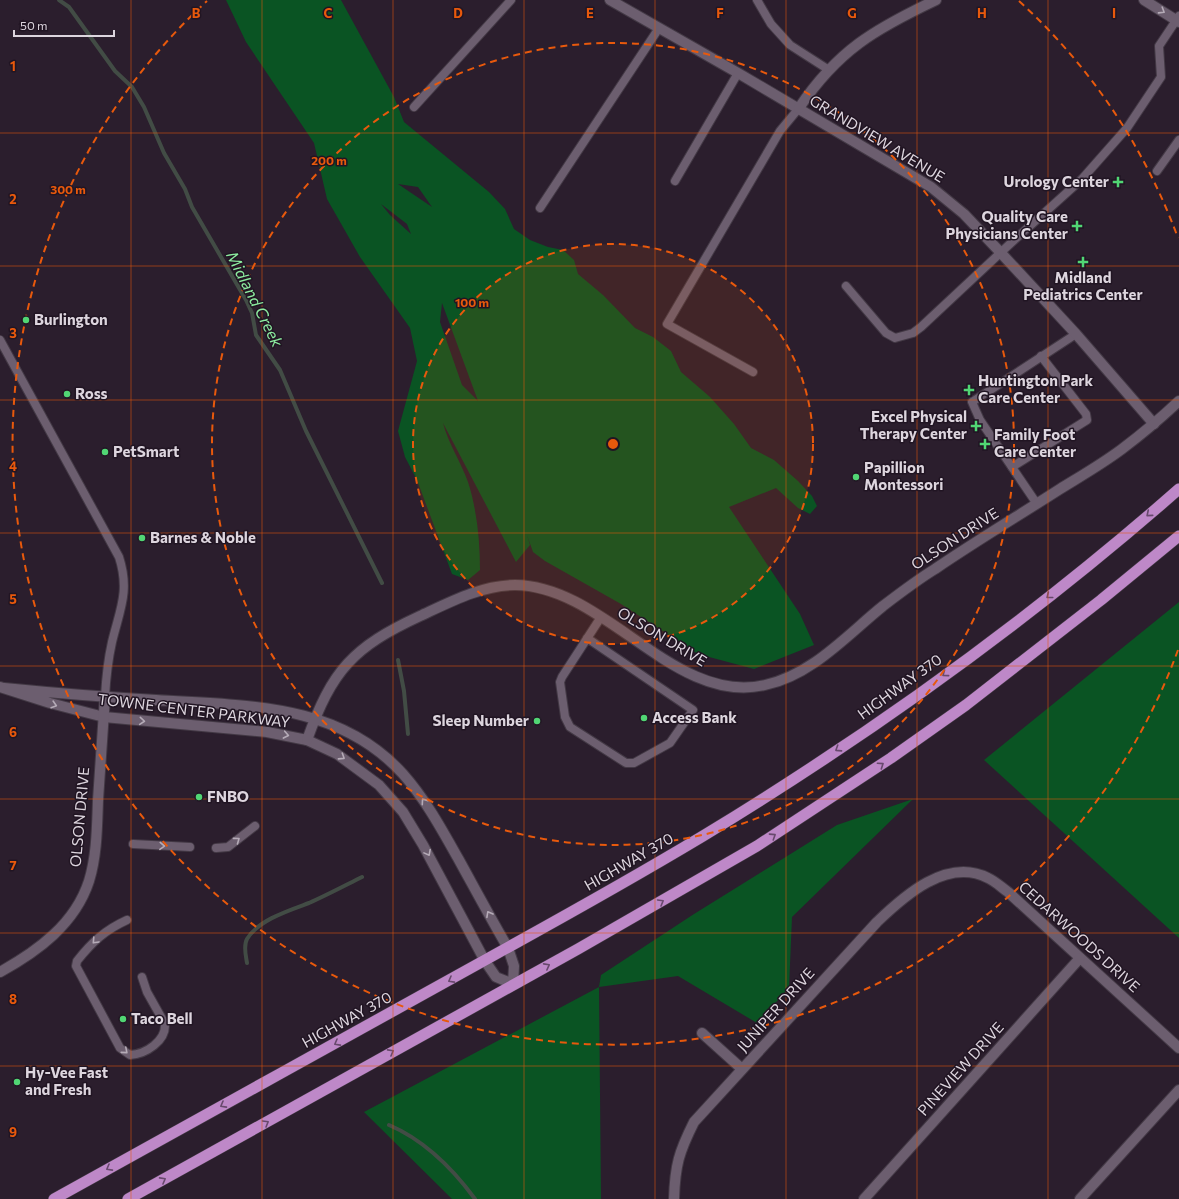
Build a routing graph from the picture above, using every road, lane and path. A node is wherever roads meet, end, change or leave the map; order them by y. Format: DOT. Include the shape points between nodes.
graph roads {
  1 [pos="511,0"];
  2 [pos="610,0"];
  3 [pos="757,0"];
  4 [pos="936,0"];
  5 [pos="1144,0"];
  6 [pos="1178,20"];
  7 [pos="659,28"];
  8 [pos="829,70"];
  9 [pos="738,73"];
  10 [pos="414,107"];
  11 [pos="799,108"];
  12 [pos="1179,140"];
  13 [pos="1157,170"];
  14 [pos="675,181"];
  15 [pos="540,208"];
  16 [pos="1000,253"];
  17 [pos="846,286"];
  18 [pos="1076,334"];
  19 [pos="0,340"];
  20 [pos="1041,356"];
  21 [pos="753,372"];
  22 [pos="1179,401"];
  23 [pos="1154,424"];
  24 [pos="1012,467"];
  25 [pos="1179,489"];
  26 [pos="1037,504"];
  27 [pos="1179,536"];
  28 [pos="601,617"];
  29 [pos="587,638"];
  30 [pos="2,687"];
  31 [pos="105,697"];
  32 [pos="104,716"];
  33 [pos="315,718"];
  34 [pos="308,740"];
  35 [pos="255,826"];
  36 [pos="133,844"];
  37 [pos="190,847"];
  38 [pos="216,848"];
  39 [pos="948,874"];
  40 [pos="127,920"];
  41 [pos="508,948"];
  42 [pos="1080,958"];
  43 [pos="485,961"];
  44 [pos="0,972"];
  45 [pos="142,977"];
  46 [pos="513,984"];
  47 [pos="702,1033"];
  48 [pos="1179,1048"];
  49 [pos="742,1069"];
  50 [pos="1179,1090"];
  51 [pos="54,1199"];
  52 [pos="128,1199"];
  53 [pos="674,1199"];
  54 [pos="864,1199"];
  55 [pos="1080,1199"];
  1 -- 10 [label="lane"];
  2 -- 7 [label="street, GRANDVIEW AVENUE"];
  3 -- 8 [label="lane" via="771,24 790,45"];
  4 -- 8 [label="street" via="874,32 850,49"];
  5 -- 6 [label="street, one-way"];
  6 -- 16 [label="lane" via="1159,46 1161,77 1127,128 1082,179"];
  7 -- 9 [label="street, GRANDVIEW AVENUE"];
  7 -- 15 [label="lane"];
  8 -- 11 [label="street"];
  9 -- 11 [label="street, GRANDVIEW AVENUE"];
  9 -- 14 [label="lane"];
  11 -- 16 [label="street, GRANDVIEW AVENUE" via="931,187 964,214"];
  11 -- 21 [label="lane" via="780,131 667,324"];
  12 -- 13 [label="lane"];
  16 -- 17 [label="lane" via="922,327 904,337 895,338 886,333"];
  16 -- 18 [label="street, GRANDVIEW AVENUE"];
  18 -- 20 [label="lane"];
  18 -- 23 [label="street, GRANDVIEW AVENUE"];
  19 -- 31 [label="lane" via="119,557 124,593 110,652"];
  20 -- 24 [label="lane" via="972,402 980,420"];
  20 -- 24 [label="lane" via="1086,414 1087,420"];
  22 -- 23 [label="street, OLSON DRIVE"];
  23 -- 26 [label="street, OLSON DRIVE" via="1120,450"];
  24 -- 26 [label="lane"];
  25 -- 41 [label="highway, HIGHWAY 370, one-way" via="1041,602 842,747 704,836"];
  26 -- 28 [label="street, OLSON DRIVE" via="934,569 811,664 793,675 764,685 725,685 694,676"];
  46 -- 27 [label="highway, one-way" via="757,846 835,796 953,714 1036,652"];
  28 -- 29 [label="lane"];
  28 -- 33 [label="street, OLSON DRIVE" via="567,597 530,586 499,587 458,598 393,629 360,650 336,678"];
  29 -- 29 [label="lane" via="560,682 570,727 626,764 634,763 670,743 693,710"];
  30 -- 31 [label="street, TOWNE CENTER PARKWAY"];
  30 -- 32 [label="street, TOWNE CENTER PARKWAY, one-way" via="50,704"];
  31 -- 32 [label="street, OLSON DRIVE"];
  31 -- 33 [label="street, TOWNE CENTER PARKWAY" via="259,707"];
  32 -- 34 [label="street, TOWNE CENTER PARKWAY, one-way" via="268,732"];
  32 -- 44 [label="street, OLSON DRIVE" via="95,849 89,881 63,925 38,949"];
  33 -- 34 [label="street, OLSON DRIVE"];
  41 -- 33 [label="street, TOWNE CENTER PARKWAY, one-way" via="438,823 402,774 385,756 353,734"];
  34 -- 43 [label="street, TOWNE CENTER PARKWAY, one-way" via="350,762 379,785 394,801 423,845"];
  38 -- 35 [label="lane, one-way" via="228,847"];
  36 -- 37 [label="lane, one-way"];
  39 -- 42 [label="street, CEDARWOODS DRIVE" via="965,872 987,877 1008,892"];
  39 -- 49 [label="street, JUNIPER DRIVE" via="901,899"];
  40 -- 45 [label="lane, one-way" via="111,927 97,938 77,961 76,966 120,1048 130,1055 136,1055 157,1043 164,1035 165,1029 165,1024 147,992"];
  41 -- 43 [label="highway, HIGHWAY 370"];
  41 -- 46 [label="street, TOWNE CENTER PARKWAY" via="514,966"];
  42 -- 48 [label="street, CEDARWOODS DRIVE"];
  42 -- 54 [label="street, PINEVIEW DRIVE"];
  43 -- 46 [label="street, TOWNE CENTER PARKWAY" via="496,977"];
  43 -- 51 [label="highway, HIGHWAY 370, one-way"];
  52 -- 46 [label="highway, one-way"];
  47 -- 49 [label="street"];
  49 -- 53 [label="street, JUNIPER DRIVE" via="694,1122 681,1149 674,1173"];
  50 -- 55 [label="street"];
}
